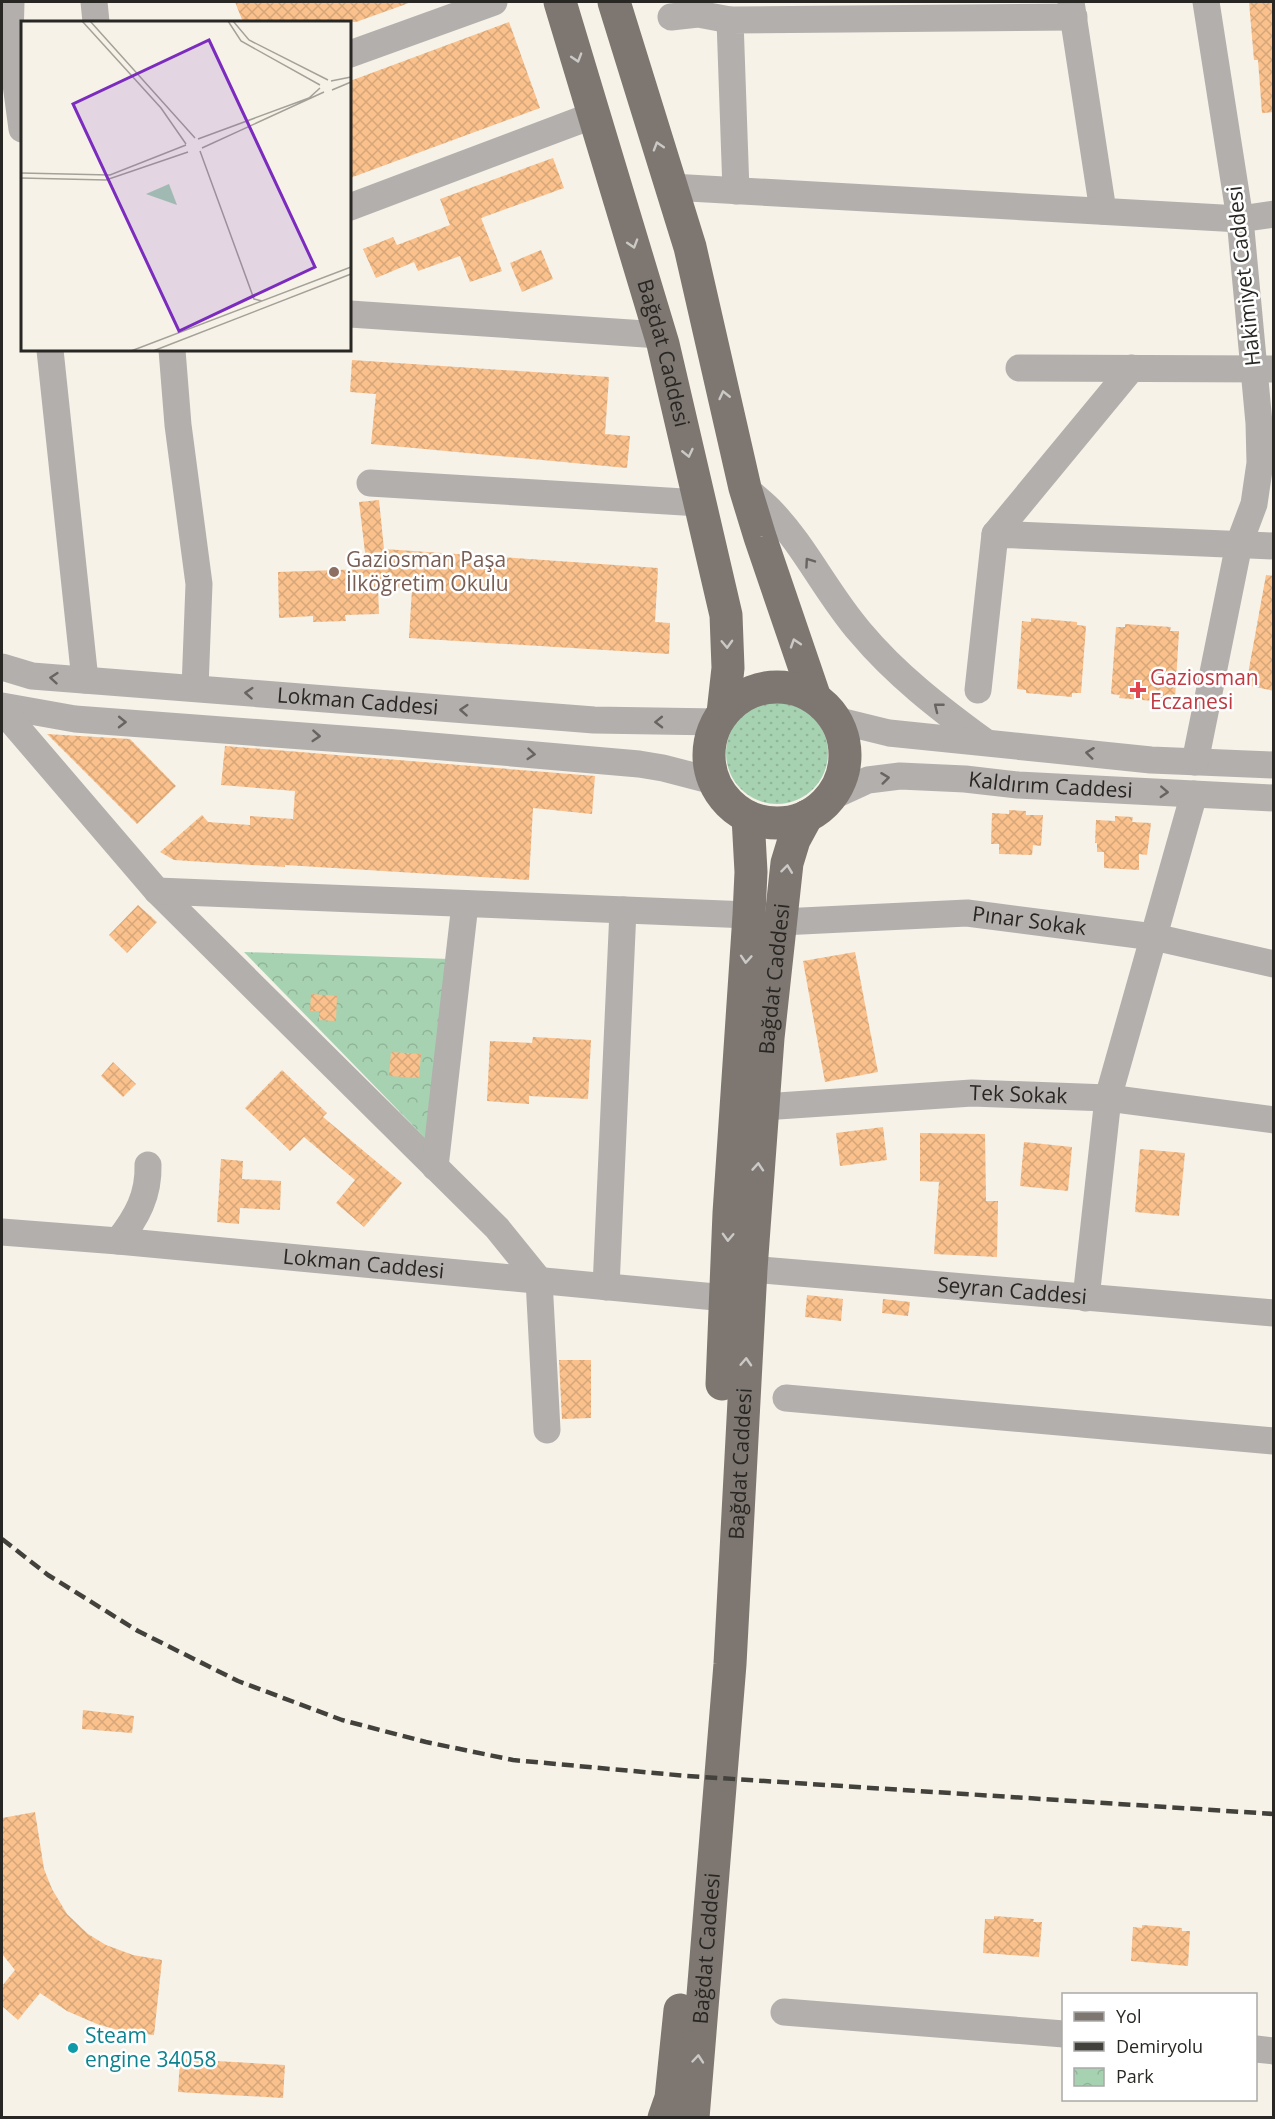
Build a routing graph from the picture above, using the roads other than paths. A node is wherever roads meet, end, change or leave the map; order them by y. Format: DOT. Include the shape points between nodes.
graph roads {
  1 [pos="11,2"];
  2 [pos="94,2"];
  3 [pos="494,2"];
  4 [pos="560,2"];
  5 [pos="614,2"];
  6 [pos="1206,2"];
  7 [pos="1072,9"];
  8 [pos="893,10"];
  9 [pos="671,17"];
  10 [pos="730,20"];
  11 [pos="96,21"];
  12 [pos="351,54"];
  13 [pos="594,115"];
  14 [pos="21,122"];
  15 [pos="671,187"];
  16 [pos="736,191"];
  17 [pos="351,207"];
  18 [pos="1103,211"];
  19 [pos="1274,214"];
  20 [pos="1240,219"];
  21 [pos="351,314"];
  22 [pos="660,335"];
  23 [pos="50,351"];
  24 [pos="172,351"];
  25 [pos="1019,368"];
  26 [pos="1132,368"];
  27 [pos="1264,368"];
  28 [pos="370,483"];
  29 [pos="746,488"];
  30 [pos="700,503"];
  31 [pos="994,534"];
  32 [pos="1239,544"];
  33 [pos="1274,546"];
  34 [pos="2,667"];
  35 [pos="85,680"];
  36 [pos="195,688"];
  37 [pos="978,690"];
  38 [pos="2,708"];
  39 [pos="825,709"];
  40 [pos="720,717"];
  41 [pos="985,741"];
  42 [pos="1195,762"];
  43 [pos="1274,765"];
  44 [pos="713,781"];
  45 [pos="1194,794"];
  46 [pos="1274,798"];
  47 [pos="819,807"];
  48 [pos="748,817"];
  49 [pos="157,891"];
  50 [pos="465,903"];
  51 [pos="623,910"];
  52 [pos="749,915"];
  53 [pos="781,922"];
  54 [pos="1154,936"];
  55 [pos="1274,964"];
  56 [pos="1108,1098"];
  57 [pos="763,1107"];
  58 [pos="1274,1120"];
  59 [pos="148,1165"];
  60 [pos="435,1167"];
  61 [pos="2,1232"];
  62 [pos="118,1240"];
  63 [pos="751,1269"];
  64 [pos="539,1280"];
  65 [pos="606,1287"];
  66 [pos="726,1298"];
  67 [pos="1086,1298"];
  68 [pos="1274,1313"];
  69 [pos="786,1398"];
  70 [pos="547,1430"];
  71 [pos="1274,1441"];
  72 [pos="784,2012"];
  73 [pos="1062,2034"];
  74 [pos="1257,2049"];
  75 [pos="1274,2051"];
  76 [pos="664,2118"];
  77 [pos="693,2118"];
  1 -- 14 [label="street" via="10,39"];
  2 -- 11 [label="street"];
  3 -- 12 [label="street"];
  4 -- 13 [label="main road, Bağdat Caddesi, one-way"];
  15 -- 5 [label="main road, one-way"];
  6 -- 20 [label="street, Hakimiyet Caddesi"];
  7 -- 8 [label="street"];
  7 -- 18 [label="street"];
  8 -- 10 [label="street"];
  9 -- 10 [label="street" via="698,14"];
  10 -- 16 [label="street"];
  13 -- 17 [label="street"];
  13 -- 22 [label="main road, Bağdat Caddesi, one-way"];
  15 -- 16 [label="street"];
  29 -- 15 [label="main road, one-way" via="690,247"];
  16 -- 18 [label="street"];
  18 -- 20 [label="street"];
  19 -- 20 [label="street"];
  20 -- 27 [label="street, Hakimiyet Caddesi"];
  21 -- 22 [label="street"];
  22 -- 30 [label="main road, Bağdat Caddesi, one-way"];
  23 -- 35 [label="street"];
  24 -- 36 [label="street" via="199,584"];
  25 -- 26 [label="street"];
  26 -- 27 [label="street"];
  26 -- 31 [label="street"];
  27 -- 32 [label="street, Hakimiyet Caddesi" via="1260,463 1254,504"];
  28 -- 30 [label="street"];
  39 -- 29 [label="main road, one-way" via="763,548"];
  41 -- 29 [label="street, one-way" via="937,707 875,650 770,511"];
  30 -- 40 [label="main road, Bağdat Caddesi, one-way" via="726,615 728,668"];
  31 -- 32 [label="street"];
  31 -- 37 [label="street"];
  32 -- 33 [label="street"];
  32 -- 42 [label="street, Hakimiyet Caddesi"];
  35 -- 34 [label="street, Lokman Caddesi, one-way" via="32,676"];
  35 -- 36 [label="street, Lokman Caddesi"];
  40 -- 36 [label="street, Lokman Caddesi, one-way" via="594,720"];
  38 -- 44 [label="street, Lokman Caddesi, one-way" via="75,719 622,762"];
  38 -- 49 [label="street"];
  39 -- 40 [label="main road" via="796,690 776,687 746,694 729,705"];
  39 -- 41 [label="street, Kaldırım Caddesi" via="889,733"];
  39 -- 47 [label="main road" via="843,739 845,759 841,779"];
  40 -- 44 [label="main road" via="708,751"];
  42 -- 41 [label="street, Kaldırım Caddesi, one-way"];
  42 -- 43 [label="street, Kaldırım Caddesi"];
  44 -- 48 [label="main road" via="723,798"];
  45 -- 46 [label="street, Kaldırım Caddesi"];
  47 -- 45 [label="street, Kaldırım Caddesi, one-way" via="868,780 900,776"];
  45 -- 54 [label="street"];
  47 -- 48 [label="main road" via="788,823"];
  53 -- 47 [label="main road, Bağdat Caddesi, one-way" via="790,850"];
  48 -- 52 [label="main road, Bağdat Caddesi"];
  49 -- 50 [label="street"];
  49 -- 60 [label="street"];
  50 -- 51 [label="street"];
  50 -- 60 [label="street"];
  51 -- 52 [label="street"];
  51 -- 65 [label="street"];
  52 -- 66 [label="main road, Bağdat Caddesi, one-way"];
  53 -- 54 [label="street, Pınar Sokak" via="967,913"];
  53 -- 57 [label="main road, Bağdat Caddesi"];
  54 -- 55 [label="street, Pınar Sokak"];
  54 -- 56 [label="street"];
  56 -- 57 [label="street, Tek Sokak" via="972,1094"];
  56 -- 58 [label="street, Tek Sokak"];
  56 -- 67 [label="street"];
  63 -- 57 [label="main road, Bağdat Caddesi, one-way"];
  59 -- 62 [label="street" via="141,1208"];
  60 -- 64 [label="street" via="497,1228"];
  61 -- 62 [label="street, Lokman Caddesi"];
  62 -- 64 [label="street, Lokman Caddesi"];
  63 -- 67 [label="street, Seyran Caddesi"];
  77 -- 63 [label="main road, Bağdat Caddesi, one-way" via="729,1676"];
  64 -- 65 [label="street, Lokman Caddesi"];
  64 -- 70 [label="street"];
  65 -- 66 [label="street, Lokman Caddesi"];
  66 -- 76 [label="main road, Bağdat Caddesi" via="710,1702 671,2098"];
  67 -- 68 [label="street, Seyran Caddesi"];
  69 -- 71 [label="street"];
  72 -- 73 [label="street"];
  74 -- 75 [label="street"];
}
